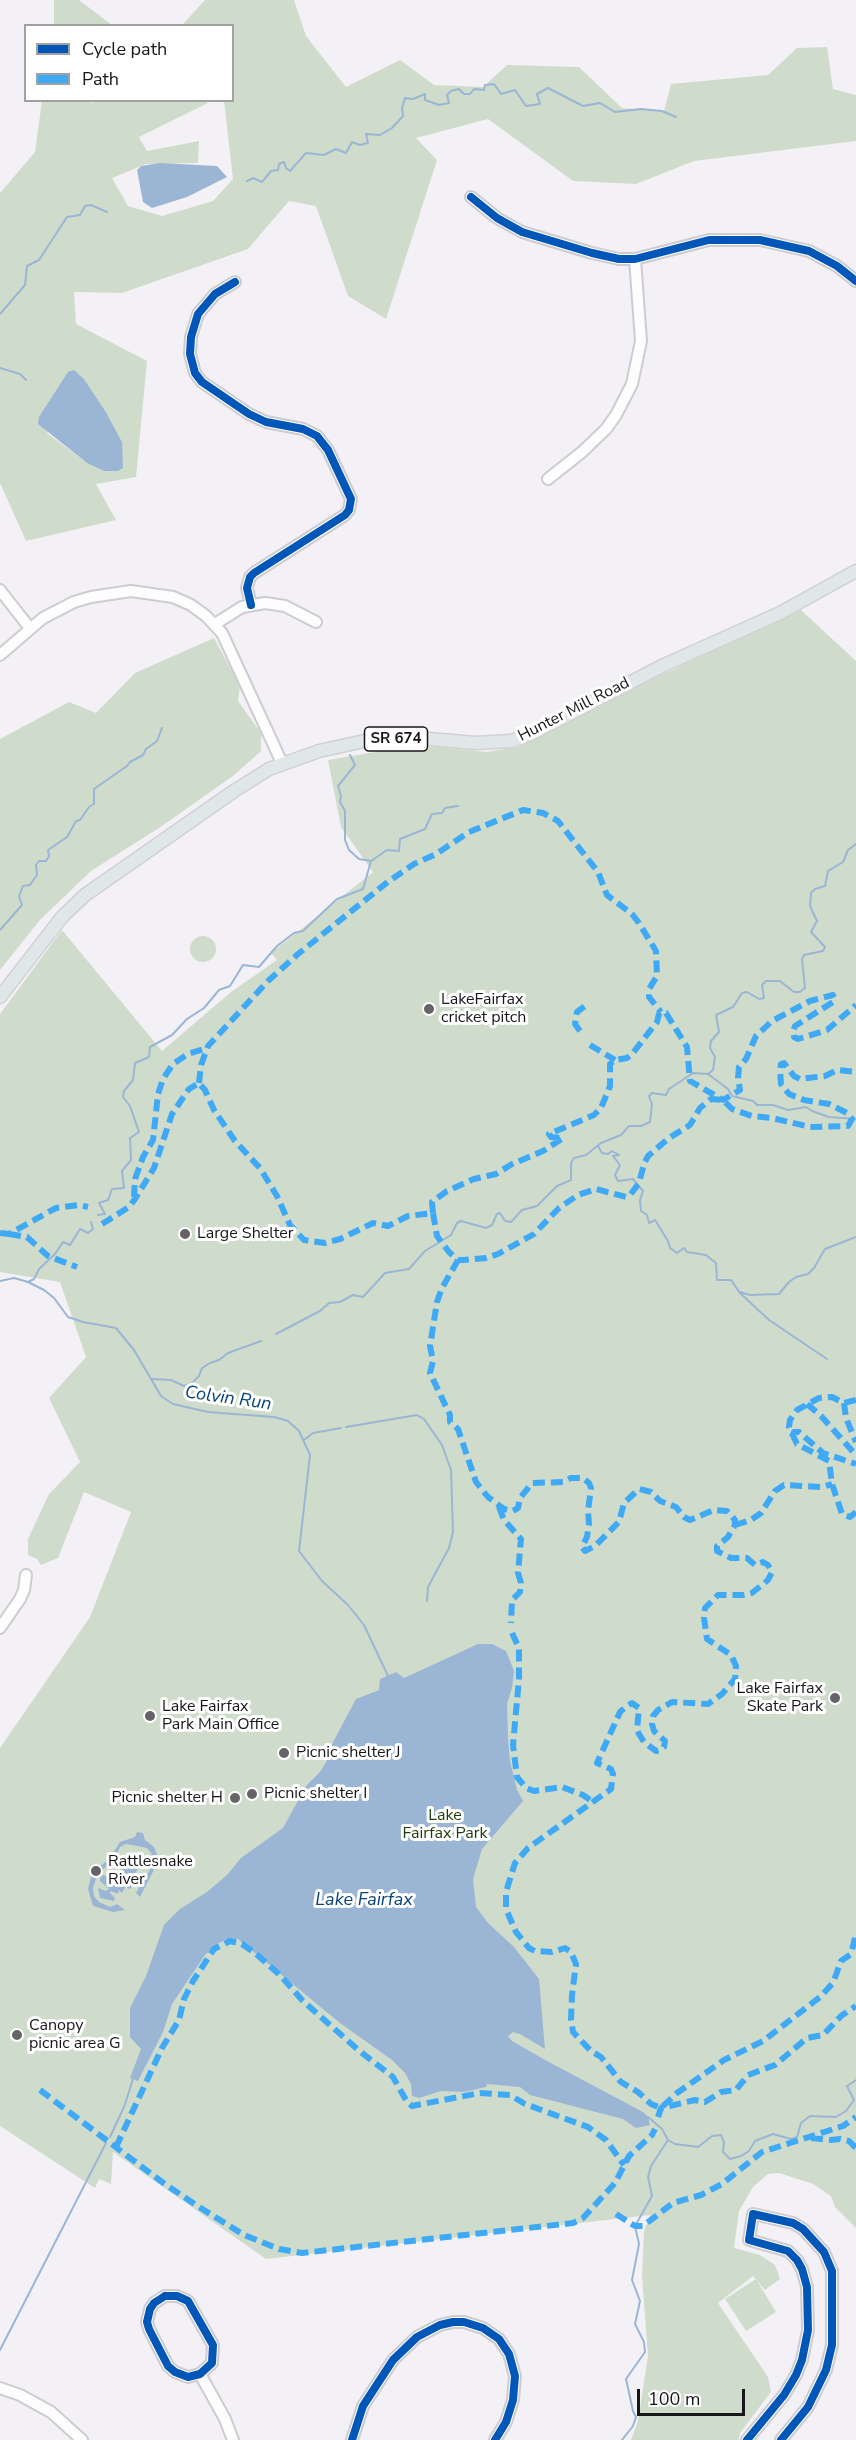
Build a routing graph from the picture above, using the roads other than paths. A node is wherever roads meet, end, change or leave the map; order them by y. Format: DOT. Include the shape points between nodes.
graph roads {
  1 [pos="471,197"];
  2 [pos="634,259"];
  3 [pos="856,280"];
  4 [pos="236,282"];
  5 [pos="548,479"];
  6 [pos="856,571"];
  7 [pos="0,591"];
  8 [pos="251,605"];
  9 [pos="316,622"];
  10 [pos="215,624"];
  11 [pos="29,627"];
  12 [pos="0,655"];
  13 [pos="282,764"];
  14 [pos="0,997"];
  15 [pos="26,1575"];
  16 [pos="0,1628"];
  17 [pos="201,2374"];
  18 [pos="0,2388"];
  19 [pos="82,2440"];
  20 [pos="233,2440"];
  21 [pos="351,2440"];
  22 [pos="495,2440"];
  23 [pos="747,2440"];
  24 [pos="781,2440"];
  1 -- 2 [label="street" via="510,226 540,239 619,259"];
  2 -- 3 [label="street" via="709,240 760,240 809,251"];
  2 -- 5 [label="street" via="640,341 632,384 606,429"];
  4 -- 8 [label="street" via="215,294 198,314 190,354 195,373 249,414 316,436 328,450 351,499 345,515 254,573 248,582"];
  6 -- 13 [label="main road, Hunter Mill Road / SR 674" via="780,613 511,741 384,739 319,751"];
  7 -- 11 [label="street"];
  8 -- 9 [label="street" via="285,606"];
  8 -- 10 [label="street" via="233,611"];
  10 -- 11 [label="street" via="191,605 173,597 131,591 74,602"];
  10 -- 13 [label="street" via="228,644"];
  11 -- 12 [label="street"];
  13 -- 14 [label="main road, Hunter Mill Road / SR 674" via="256,776 85,895 62,917"];
  15 -- 16 [label="street" via="20,1599"];
  17 -- 17 [label="street" via="212,2363 214,2351 193,2306 177,2296 159,2299 150,2309 147,2322 168,2366 182,2376"];
  17 -- 20 [label="street"];
  18 -- 19 [label="street" via="51,2412"];
  21 -- 22 [label="street" via="363,2406 393,2360 428,2330 464,2322 499,2339 509,2354 515,2376 513,2400"];
  23 -- 24 [label="street" via="792,2382 802,2360 808,2330 807,2287 802,2270 788,2251 749,2240 753,2214 793,2223 810,2234 824,2252 833,2279 832,2345 826,2370 808,2407"];
}
